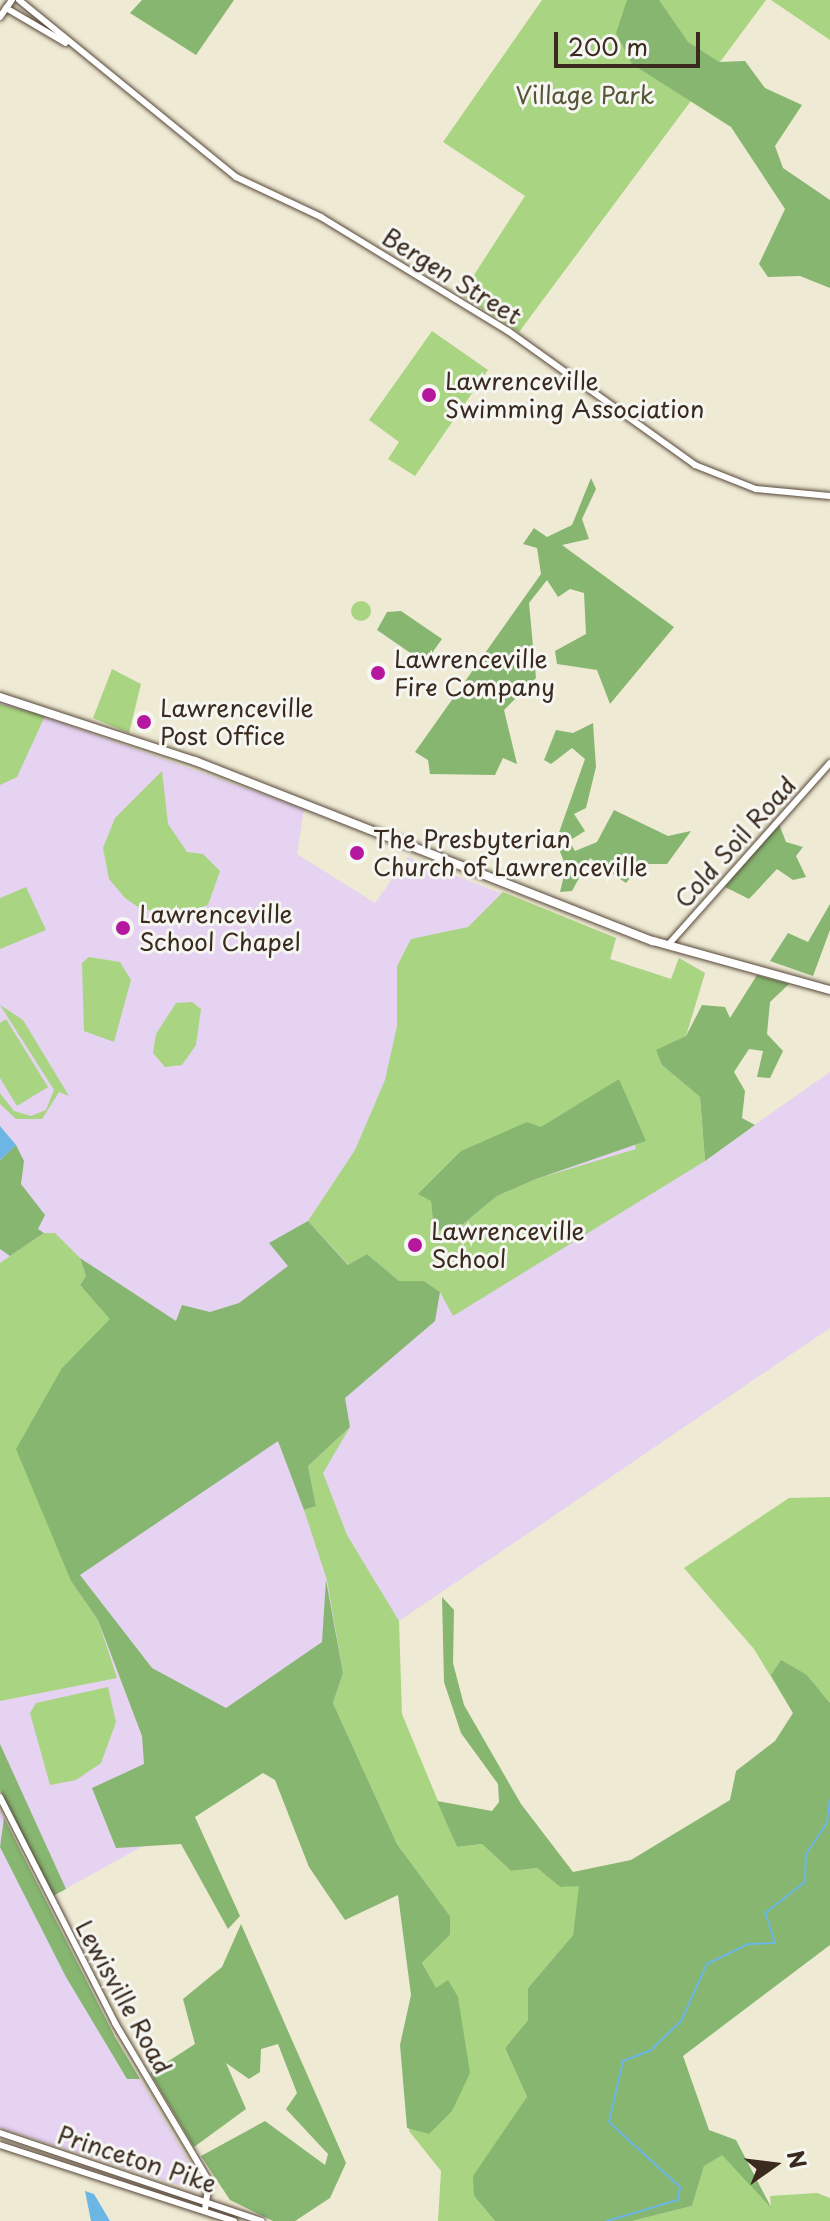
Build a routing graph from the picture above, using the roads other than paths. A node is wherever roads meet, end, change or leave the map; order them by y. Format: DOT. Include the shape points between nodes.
graph roads {
  1 [pos="19,0"];
  2 [pos="10,4"];
  3 [pos="28,11"];
  4 [pos="0,17"];
  5 [pos="73,47"];
  6 [pos="830,496"];
  7 [pos="0,697"];
  8 [pos="830,763"];
  9 [pos="668,945"];
  10 [pos="830,990"];
  11 [pos="0,1797"];
  12 [pos="0,2133"];
  13 [pos="0,2145"];
  14 [pos="209,2201"];
  15 [pos="205,2211"];
  16 [pos="234,2221"];
  17 [pos="262,2221"];
  1 -- 3 [label="street, Bergen Street"];
  2 -- 3 [label="street, Bergen Street"];
  2 -- 4 [label="street"];
  2 -- 5 [label="street, Bergen Street"];
  3 -- 5 [label="street, Bergen Street"];
  5 -- 6 [label="street, Bergen Street" via="154,103 236,177 321,217 508,331 695,465 756,489"];
  7 -- 9 [label="highway" via="195,761"];
  8 -- 9 [label="street, Cold Soil Road"];
  9 -- 10 [label="highway"];
  11 -- 14 [label="street, Lewisville Road" via="115,2023 209,2181"];
  12 -- 14 [label="street, Princeton Pike"];
  13 -- 15 [label="street, Princeton Pike"];
  14 -- 15 [label="street"];
  14 -- 17 [label="street, Princeton Pike"];
  15 -- 16 [label="street, Princeton Pike"];
}
